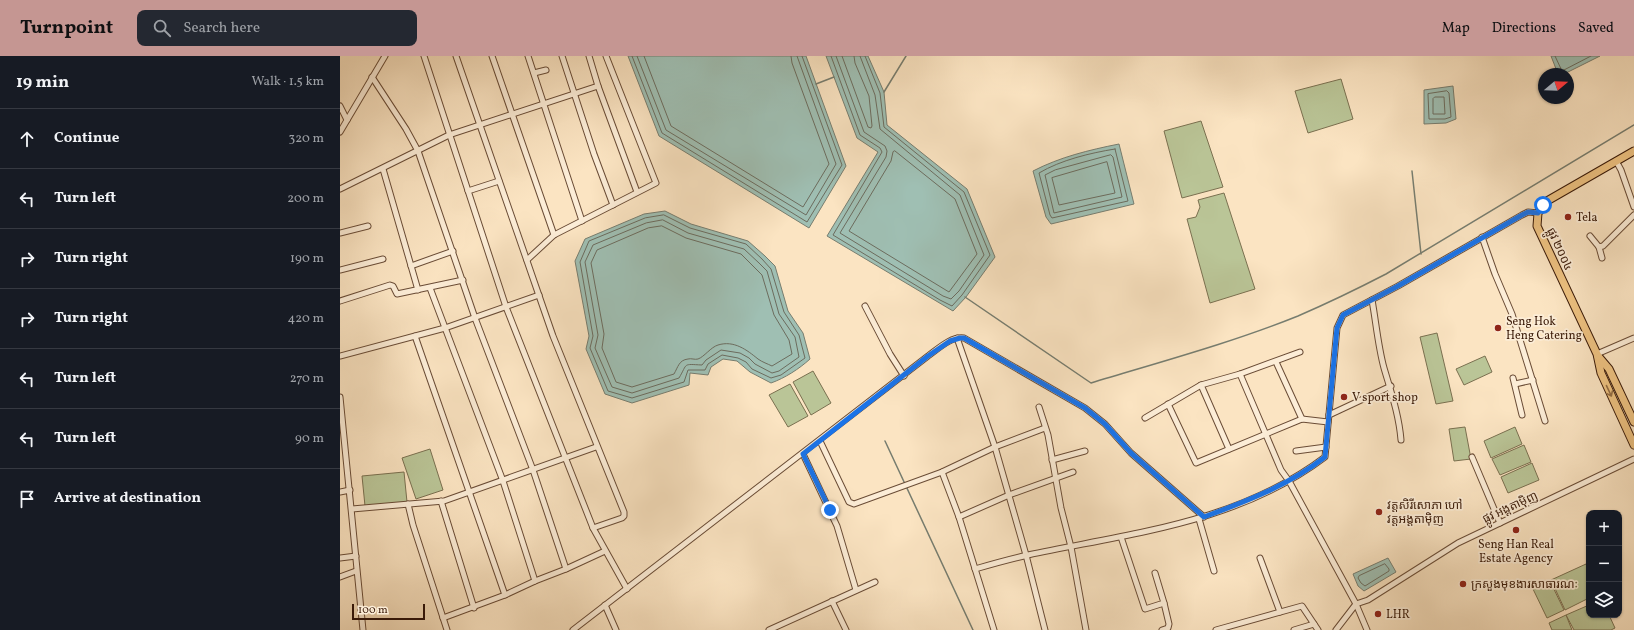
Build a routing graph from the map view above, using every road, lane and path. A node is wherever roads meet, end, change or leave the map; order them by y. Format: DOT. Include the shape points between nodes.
graph roads {
  1 [pos="384,56"];
  2 [pos="424,56"];
  3 [pos="456,56"];
  4 [pos="492,56"];
  5 [pos="528,56"];
  6 [pos="562,56"];
  7 [pos="589,56"];
  8 [pos="606,56"];
  9 [pos="546,70"];
  10 [pos="534,73"];
  11 [pos="372,78"];
  12 [pos="598,86"];
  13 [pos="574,93"];
  14 [pos="544,104"];
  15 [pos="340,106"];
  16 [pos="512,114"];
  17 [pos="347,120"];
  18 [pos="480,125"];
  19 [pos="340,132"];
  20 [pos="449,135"];
  21 [pos="418,151"];
  22 [pos="1634,151"];
  23 [pos="1616,161"];
  24 [pos="383,169"];
  25 [pos="499,181"];
  26 [pos="340,189"];
  27 [pos="468,191"];
  28 [pos="637,192"];
  29 [pos="613,205"];
  30 [pos="1634,207"];
  31 [pos="1538,213"];
  32 [pos="1634,215"];
  33 [pos="582,221"];
  34 [pos="368,226"];
  35 [pos="340,233"];
  36 [pos="554,235"];
  37 [pos="1590,236"];
  38 [pos="1482,237"];
  39 [pos="1599,247"];
  40 [pos="453,251"];
  41 [pos="1602,258"];
  42 [pos="382,259"];
  43 [pos="527,260"];
  44 [pos="410,266"];
  45 [pos="340,270"];
  46 [pos="463,280"];
  47 [pos="430,288"];
  48 [pos="418,290"];
  49 [pos="539,295"];
  50 [pos="1372,300"];
  51 [pos="340,301"];
  52 [pos="506,306"];
  53 [pos="866,306"];
  54 [pos="475,318"];
  55 [pos="445,328"];
  56 [pos="415,336"];
  57 [pos="957,338"];
  58 [pos="1634,338"];
  59 [pos="1300,352"];
  60 [pos="1597,354"];
  61 [pos="340,356"];
  62 [pos="1276,362"];
  63 [pos="1240,374"];
  64 [pos="904,376"];
  65 [pos="1513,378"];
  66 [pos="1533,380"];
  67 [pos="1515,384"];
  68 [pos="1201,385"];
  69 [pos="1391,386"];
  70 [pos="340,397"];
  71 [pos="1168,404"];
  72 [pos="1039,407"];
  73 [pos="1329,415"];
  74 [pos="1522,416"];
  75 [pos="341,417"];
  76 [pos="1145,418"];
  77 [pos="1302,419"];
  78 [pos="1545,421"];
  79 [pos="1328,422"];
  80 [pos="1634,422"];
  81 [pos="1045,428"];
  82 [pos="1265,434"];
  83 [pos="1401,440"];
  84 [pos="820,441"];
  85 [pos="1634,444"];
  86 [pos="1326,446"];
  87 [pos="596,447"];
  88 [pos="995,447"];
  89 [pos="1229,449"];
  90 [pos="1086,451"];
  91 [pos="1296,451"];
  92 [pos="803,454"];
  93 [pos="1472,457"];
  94 [pos="565,458"];
  95 [pos="1634,459"];
  96 [pos="1052,460"];
  97 [pos="533,470"];
  98 [pos="942,472"];
  99 [pos="1073,472"];
  100 [pos="1056,478"];
  101 [pos="503,481"];
  102 [pos="1289,481"];
  103 [pos="350,490"];
  104 [pos="340,492"];
  105 [pos="470,492"];
  106 [pos="1009,495"];
  107 [pos="441,501"];
  108 [pos="408,504"];
  109 [pos="352,509"];
  110 [pos="959,517"];
  111 [pos="1204,517"];
  112 [pos="1199,519"];
  113 [pos="1500,523"];
  114 [pos="592,528"];
  115 [pos="1121,537"];
  116 [pos="1071,547"];
  117 [pos="605,551"];
  118 [pos="1026,555"];
  119 [pos="356,556"];
  120 [pos="340,558"];
  121 [pos="1260,558"];
  122 [pos="566,569"];
  123 [pos="975,569"];
  124 [pos="356,571"];
  125 [pos="1214,571"];
  126 [pos="1155,573"];
  127 [pos="340,577"];
  128 [pos="535,581"];
  129 [pos="875,582"];
  130 [pos="627,589"];
  131 [pos="856,590"];
  132 [pos="505,596"];
  133 [pos="832,601"];
  134 [pos="1164,603"];
  135 [pos="1356,604"];
  136 [pos="606,605"];
  137 [pos="474,608"];
  138 [pos="1280,612"];
  139 [pos="443,618"];
  140 [pos="1314,624"];
  141 [pos="362,630"];
  142 [pos="447,630"];
  143 [pos="573,630"];
  144 [pos="616,630"];
  145 [pos="769,630"];
  146 [pos="846,630"];
  147 [pos="994,630"];
  148 [pos="1045,630"];
  149 [pos="1086,630"];
  150 [pos="1162,630"];
  151 [pos="1216,630"];
  152 [pos="1294,630"];
  153 [pos="1318,630"];
  154 [pos="1336,630"];
  155 [pos="1367,630"];
  1 -- 11 [label="street"];
  2 -- 20 [label="street"];
  3 -- 18 [label="street"];
  4 -- 16 [label="street"];
  5 -- 10 [label="street"];
  6 -- 13 [label="street"];
  7 -- 12 [label="street"];
  8 -- 28 [label="street" via="656,181 654,185"];
  9 -- 10 [label="street"];
  10 -- 14 [label="street"];
  11 -- 17 [label="street"];
  11 -- 21 [label="street"];
  12 -- 13 [label="street"];
  12 -- 28 [label="street"];
  13 -- 14 [label="street"];
  13 -- 29 [label="street"];
  14 -- 16 [label="street"];
  14 -- 33 [label="street"];
  15 -- 17 [label="street"];
  16 -- 18 [label="street"];
  16 -- 36 [label="street"];
  17 -- 19 [label="street"];
  18 -- 20 [label="street"];
  18 -- 25 [label="street"];
  20 -- 21 [label="street"];
  20 -- 27 [label="street"];
  21 -- 24 [label="street"];
  21 -- 40 [label="street"];
  22 -- 23 [label="main road"];
  23 -- 30 [label="street"];
  23 -- 31 [label="main road" via="1554,196"];
  24 -- 26 [label="street"];
  24 -- 44 [label="street"];
  25 -- 27 [label="street"];
  25 -- 43 [label="street"];
  27 -- 52 [label="street"];
  28 -- 29 [label="street"];
  29 -- 33 [label="street"];
  31 -- 38 [label="street" via="1528,212"];
  31 -- 60 [label="main road, ផ្លូវ ២០០៤" via="1538,229"];
  32 -- 39 [label="street"];
  33 -- 36 [label="street"];
  34 -- 35 [label="street"];
  36 -- 43 [label="street"];
  37 -- 39 [label="street"];
  38 -- 50 [label="street"];
  38 -- 66 [label="street" via="1512,314"];
  39 -- 41 [label="street"];
  40 -- 44 [label="street"];
  40 -- 46 [label="street"];
  42 -- 45 [label="street"];
  43 -- 49 [label="street"];
  44 -- 48 [label="street"];
  46 -- 47 [label="street"];
  46 -- 54 [label="street"];
  47 -- 48 [label="street"];
  47 -- 55 [label="street"];
  48 -- 51 [label="street" via="397,294 390,285"];
  49 -- 52 [label="street"];
  49 -- 87 [label="street"];
  50 -- 69 [label="street" via="1384,367"];
  50 -- 73 [label="street" via="1343,315 1337,328"];
  52 -- 54 [label="street"];
  52 -- 94 [label="street"];
  53 -- 64 [label="street"];
  54 -- 55 [label="street"];
  54 -- 97 [label="street"];
  55 -- 56 [label="street"];
  55 -- 101 [label="street"];
  56 -- 61 [label="street"];
  56 -- 105 [label="street"];
  57 -- 64 [label="street" via="928,356"];
  57 -- 88 [label="street"];
  57 -- 111 [label="street" via="964,338 1085,408 1105,424 1131,453"];
  58 -- 60 [label="street"];
  59 -- 62 [label="street"];
  60 -- 80 [label="main road, ផ្លូវ ២០០៤" via="1609,369"];
  60 -- 85 [label="main road, ផ្លូវ ២០០៤, one-way" via="1601,373"];
  62 -- 63 [label="street"];
  62 -- 77 [label="street"];
  63 -- 68 [label="street"];
  63 -- 82 [label="street"];
  64 -- 84 [label="street"];
  65 -- 67 [label="street"];
  66 -- 67 [label="street"];
  66 -- 78 [label="street"];
  67 -- 74 [label="street"];
  68 -- 71 [label="street"];
  68 -- 89 [label="street"];
  69 -- 73 [label="street"];
  69 -- 83 [label="street"];
  70 -- 75 [label="street"];
  71 -- 76 [label="street"];
  71 -- 89 [label="street" via="1196,463"];
  72 -- 81 [label="street"];
  73 -- 79 [label="street"];
  75 -- 103 [label="street"];
  77 -- 79 [label="street"];
  77 -- 82 [label="street"];
  79 -- 86 [label="street"];
  81 -- 88 [label="street"];
  81 -- 96 [label="street"];
  82 -- 89 [label="street"];
  82 -- 102 [label="street" via="1281,470"];
  84 -- 92 [label="street"];
  84 -- 98 [label="street" via="850,504"];
  86 -- 91 [label="street"];
  86 -- 102 [label="street" via="1325,457"];
  87 -- 94 [label="street"];
  87 -- 114 [label="street" via="624,516"];
  88 -- 98 [label="street"];
  88 -- 106 [label="street"];
  90 -- 96 [label="street"];
  92 -- 130 [label="street"];
  92 -- 131 [label="street" via="837,526"];
  93 -- 113 [label="street"];
  94 -- 97 [label="street"];
  94 -- 114 [label="street"];
  95 -- 113 [label="street, ផ្លូវ អង្តតាម៉ិញ"];
  96 -- 100 [label="street"];
  97 -- 101 [label="street"];
  97 -- 122 [label="street"];
  98 -- 110 [label="street"];
  99 -- 100 [label="street"];
  100 -- 106 [label="street"];
  100 -- 116 [label="street"];
  101 -- 105 [label="street"];
  101 -- 128 [label="street"];
  102 -- 111 [label="street"];
  102 -- 135 [label="street"];
  103 -- 104 [label="street"];
  103 -- 109 [label="street"];
  105 -- 107 [label="street"];
  105 -- 132 [label="street"];
  106 -- 110 [label="street"];
  106 -- 118 [label="street"];
  107 -- 108 [label="street"];
  107 -- 137 [label="street"];
  108 -- 109 [label="street"];
  108 -- 139 [label="street"];
  109 -- 119 [label="street"];
  110 -- 123 [label="street"];
  111 -- 112 [label="street"];
  112 -- 115 [label="street"];
  112 -- 125 [label="street"];
  113 -- 135 [label="street, ផ្លូវ អង្តតាម៉ិញ" via="1458,543 1368,600"];
  114 -- 117 [label="street"];
  115 -- 116 [label="street"];
  115 -- 134 [label="street" via="1144,608"];
  116 -- 118 [label="street"];
  116 -- 149 [label="street"];
  117 -- 122 [label="street"];
  117 -- 130 [label="street"];
  118 -- 123 [label="street"];
  118 -- 148 [label="street"];
  119 -- 120 [label="street"];
  119 -- 124 [label="street"];
  121 -- 138 [label="street"];
  122 -- 128 [label="street"];
  123 -- 147 [label="street"];
  124 -- 127 [label="street"];
  124 -- 141 [label="street"];
  126 -- 134 [label="street"];
  128 -- 132 [label="street"];
  129 -- 131 [label="street"];
  130 -- 136 [label="street"];
  131 -- 133 [label="street"];
  132 -- 137 [label="street"];
  133 -- 145 [label="street"];
  133 -- 146 [label="street"];
  134 -- 150 [label="street" via="1169,624 1168,628"];
  135 -- 154 [label="street"];
  135 -- 155 [label="street"];
  136 -- 143 [label="street"];
  136 -- 144 [label="street"];
  137 -- 139 [label="street"];
  138 -- 140 [label="street" via="1302,606"];
  138 -- 151 [label="street"];
  139 -- 142 [label="street"];
  140 -- 152 [label="street"];
  140 -- 153 [label="street"];
}
